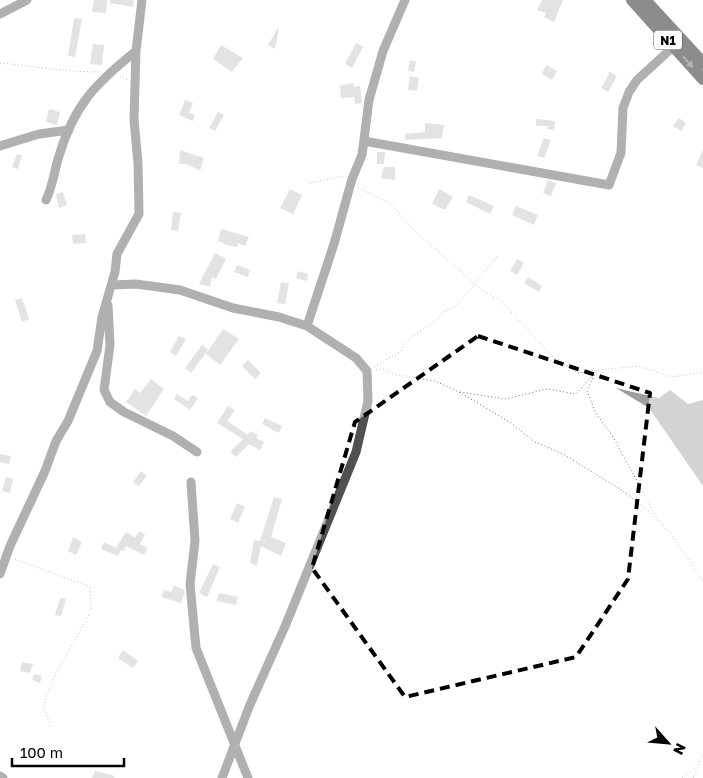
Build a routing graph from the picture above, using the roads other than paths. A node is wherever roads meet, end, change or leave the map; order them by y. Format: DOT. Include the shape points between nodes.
graph roads {
  1 [pos="27,0"];
  2 [pos="142,0"];
  3 [pos="405,0"];
  4 [pos="632,0"];
  5 [pos="649,6"];
  6 [pos="0,14"];
  7 [pos="674,47"];
  8 [pos="136,51"];
  9 [pos="703,63"];
  10 [pos="703,80"];
  11 [pos="69,130"];
  12 [pos="364,141"];
  13 [pos="0,146"];
  14 [pos="46,200"];
  15 [pos="112,285"];
  16 [pos="108,299"];
  17 [pos="307,326"];
  18 [pos="197,452"];
  19 [pos="191,482"];
  20 [pos="0,574"];
  21 [pos="236,743"];
  22 [pos="222,778"];
  23 [pos="248,778"];
  1 -- 6 [label="street"];
  2 -- 8 [label="street"];
  3 -- 12 [label="street" via="369,100"];
  4 -- 5 [label="highway, N1"];
  5 -- 7 [label="highway, N1"];
  5 -- 9 [label="highway, N1"];
  7 -- 10 [label="highway, N1, one-way"];
  7 -- 12 [label="street" via="637,80 629,92 623,108 621,153 609,185"];
  8 -- 11 [label="street" via="90,92"];
  8 -- 15 [label="street" via="134,120 140,206 139,214 117,254"];
  11 -- 13 [label="street" via="39,134"];
  11 -- 14 [label="street"];
  12 -- 17 [label="street"];
  15 -- 16 [label="street"];
  15 -- 17 [label="street" via="136,284 180,290 233,308"];
  16 -- 18 [label="street" via="110,345 104,390 110,402"];
  16 -- 20 [label="street" via="97,351"];
  17 -- 21 [label="street" via="356,358 367,371 368,402 356,452"];
  19 -- 21 [label="street" via="195,542 190,584 196,648"];
  21 -- 22 [label="street"];
  21 -- 23 [label="street"];
}
